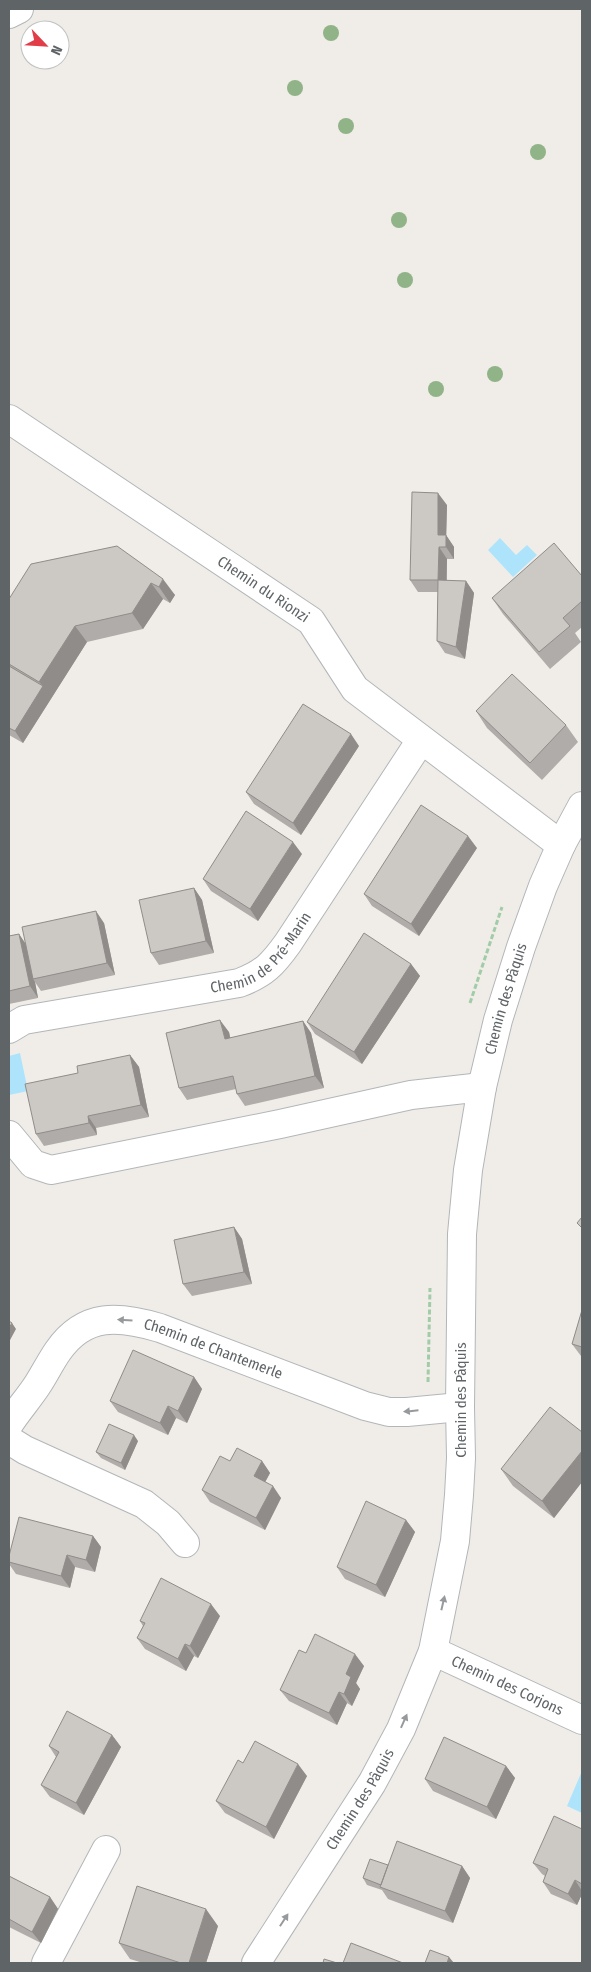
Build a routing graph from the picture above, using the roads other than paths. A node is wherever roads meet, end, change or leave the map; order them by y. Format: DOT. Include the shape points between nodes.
graph roads {
  1 [pos="19,9"];
  2 [pos="9,14"];
  3 [pos="9,419"];
  4 [pos="421,740"];
  5 [pos="582,806"];
  6 [pos="561,845"];
  7 [pos="9,1029"];
  8 [pos="482,1087"];
  9 [pos="9,1136"];
  10 [pos="460,1407"];
  11 [pos="9,1424"];
  12 [pos="9,1440"];
  13 [pos="185,1543"];
  14 [pos="432,1651"];
  15 [pos="582,1720"];
  16 [pos="106,1850"];
  17 [pos="46,1963"];
  18 [pos="256,1963"];
  1 -- 2 [label="street"];
  3 -- 4 [label="street, Chemin du Rionzi" via="311,622 355,689"];
  4 -- 6 [label="street, Chemin du Rionzi"];
  4 -- 7 [label="street, Chemin de Pré-Marin" via="284,950 274,964 257,976 239,983 24,1020"];
  5 -- 6 [label="street, Chemin des Pâquis"];
  6 -- 8 [label="street, Chemin des Pâquis" via="521,947 498,1020"];
  8 -- 9 [label="street" via="411,1095 52,1170 33,1164"];
  8 -- 10 [label="street, Chemin des Pâquis" via="468,1170 462,1234"];
  10 -- 11 [label="street, Chemin de Chantemerle, one-way" via="389,1412 160,1328 135,1320 111,1319 89,1324 73,1334 58,1350 38,1386"];
  14 -- 10 [label="street, Chemin des Pâquis, one-way" via="455,1541 461,1458"];
  12 -- 13 [label="street" via="144,1504 168,1523"];
  14 -- 15 [label="street, Chemin des Corjons"];
  18 -- 14 [label="street, Chemin des Pâquis, one-way" via="388,1756"];
  16 -- 17 [label="street"];
}
